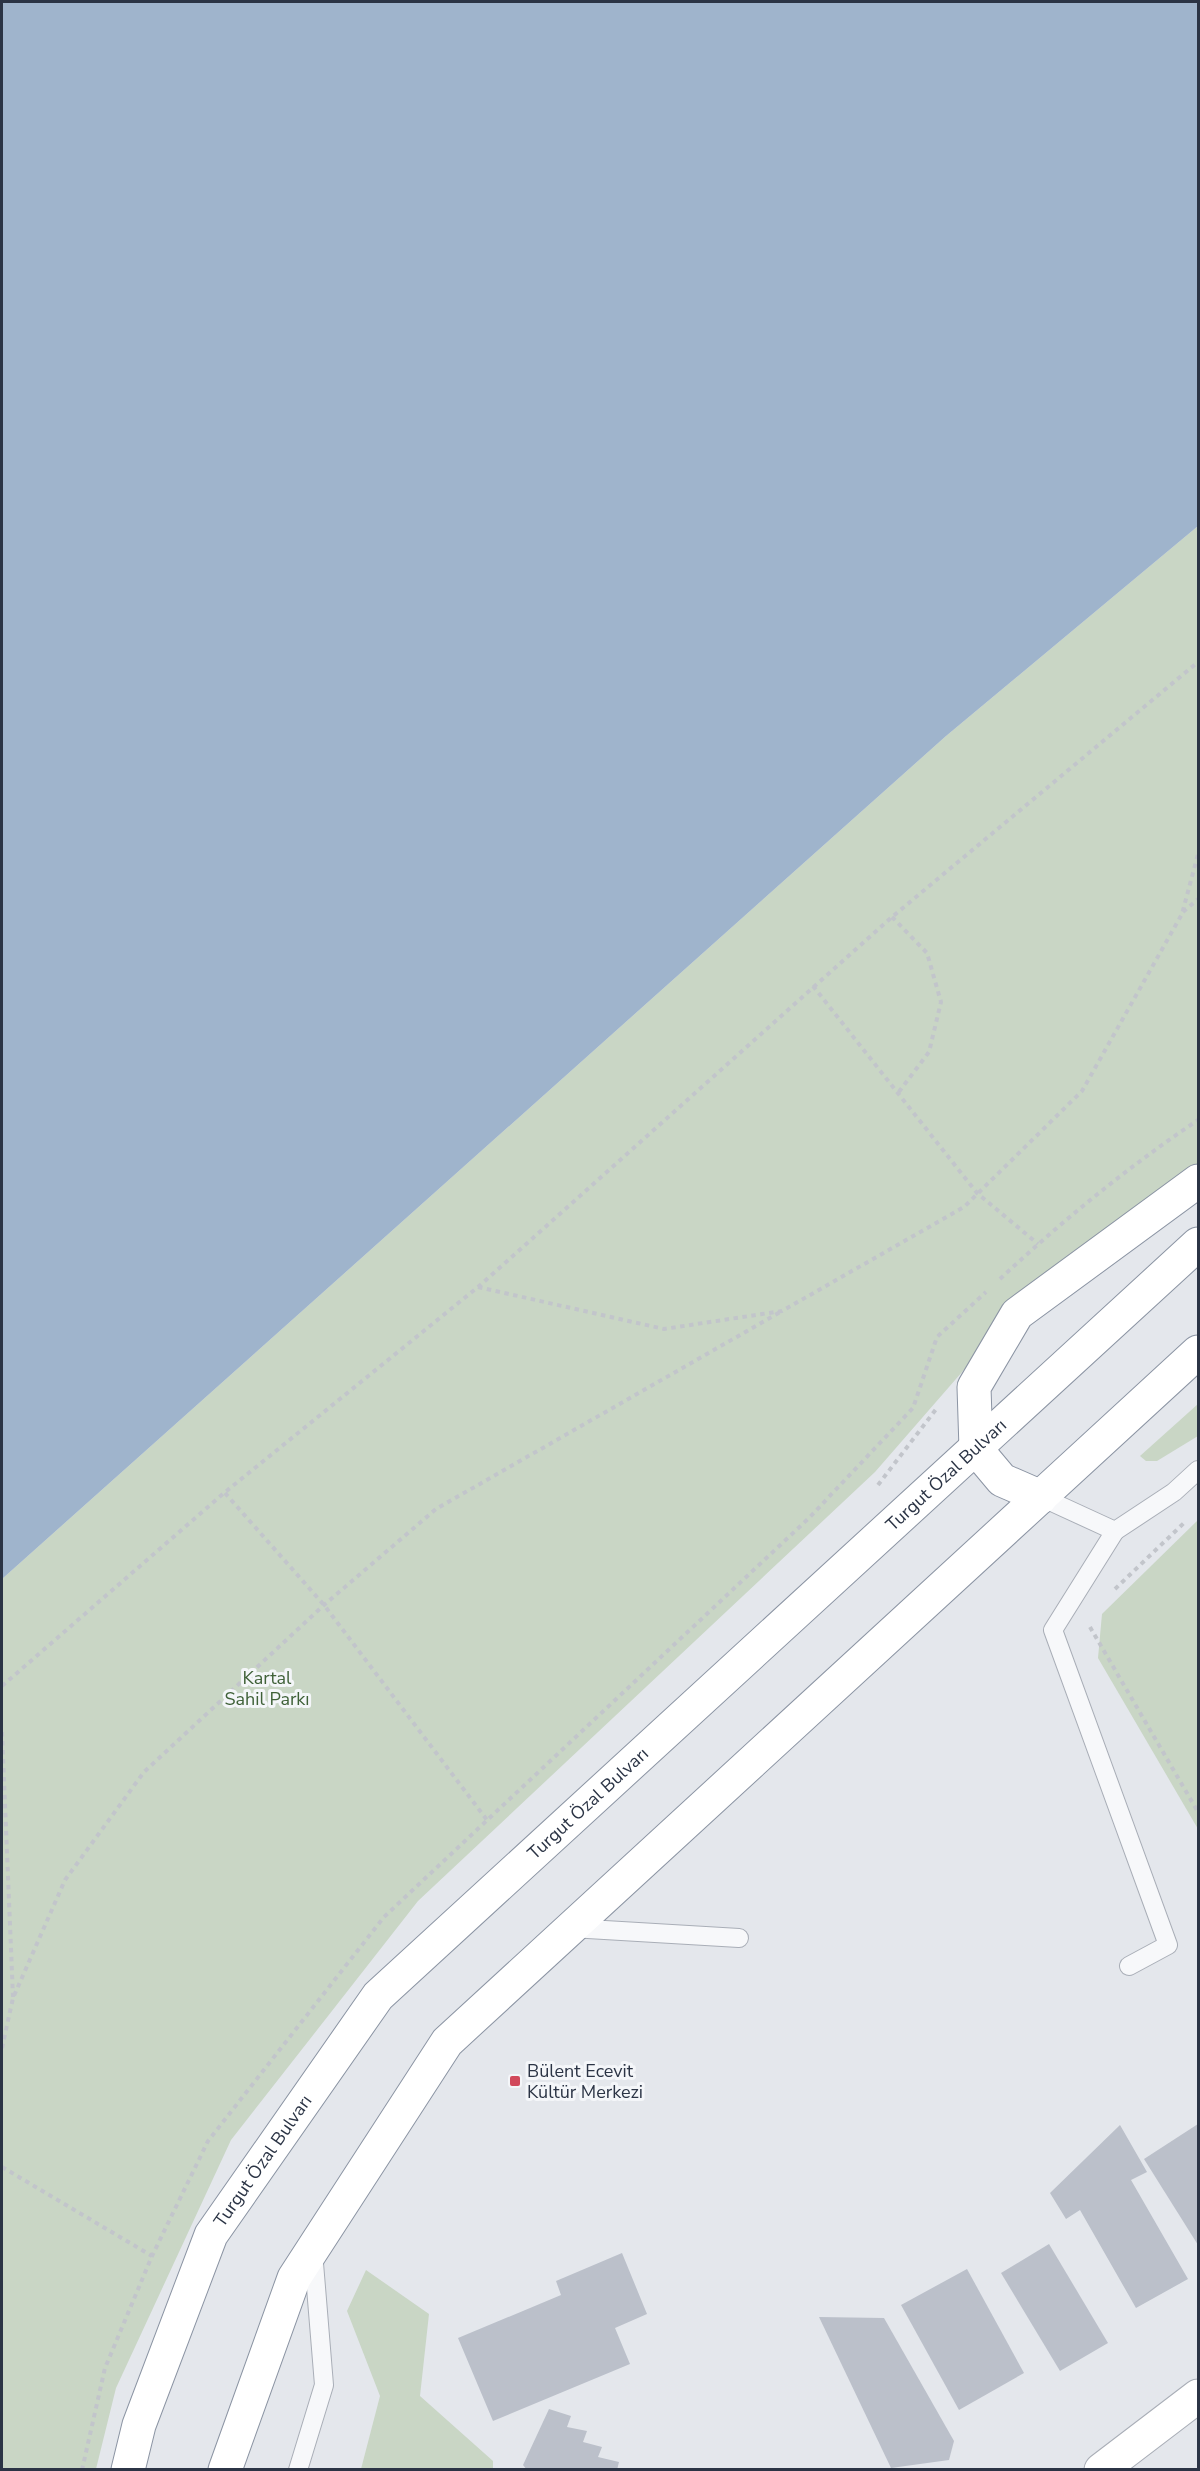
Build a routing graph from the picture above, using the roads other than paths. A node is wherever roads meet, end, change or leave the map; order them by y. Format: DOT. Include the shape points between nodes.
graph roads {
  1 [pos="1198,1181"];
  2 [pos="1198,1244"];
  3 [pos="1198,1352"];
  4 [pos="976,1449"];
  5 [pos="1198,1470"];
  6 [pos="1041,1497"];
  7 [pos="1115,1532"];
  8 [pos="571,1928"];
  9 [pos="739,1938"];
  10 [pos="1129,1966"];
  11 [pos="313,2248"];
  12 [pos="1198,2396"];
  13 [pos="128,2469"];
  14 [pos="225,2469"];
  15 [pos="298,2469"];
  16 [pos="1101,2469"];
  1 -- 4 [label="main road" via="1017,1314 974,1387"];
  2 -- 4 [label="main road, Turgut Özal Bulvarı"];
  3 -- 6 [label="main road"];
  4 -- 6 [label="main road" via="1002,1480"];
  4 -- 13 [label="main road, Turgut Özal Bulvarı" via="378,1996 211,2235 139,2425"];
  5 -- 7 [label="lane"];
  6 -- 7 [label="lane"];
  6 -- 8 [label="main road"];
  7 -- 10 [label="lane" via="1053,1630 1168,1945"];
  8 -- 9 [label="lane"];
  8 -- 11 [label="main road" via="447,2042"];
  11 -- 14 [label="main road" via="294,2278"];
  11 -- 15 [label="lane" via="324,2385"];
  12 -- 16 [label="main road"];
}
